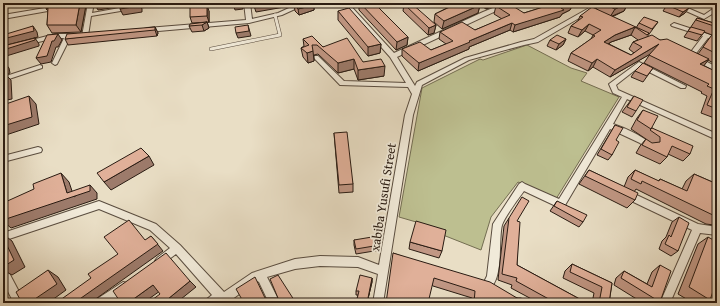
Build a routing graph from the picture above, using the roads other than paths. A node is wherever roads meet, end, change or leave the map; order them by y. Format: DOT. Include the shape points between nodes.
graph roads {
  1 [pos="91,3"];
  2 [pos="156,3"];
  3 [pos="247,3"];
  4 [pos="305,3"];
  5 [pos="345,3"];
  6 [pos="510,3"];
  7 [pos="602,3"];
  8 [pos="671,3"];
  9 [pos="62,7"];
  10 [pos="717,8"];
  11 [pos="588,11"];
  12 [pos="596,14"];
  13 [pos="89,15"];
  14 [pos="275,15"];
  15 [pos="3,17"];
  16 [pos="249,21"];
  17 [pos="674,25"];
  18 [pos="436,29"];
  19 [pos="138,30"];
  20 [pos="442,34"];
  21 [pos="93,35"];
  22 [pos="85,36"];
  23 [pos="706,36"];
  24 [pos="67,37"];
  25 [pos="717,39"];
  26 [pos="18,46"];
  27 [pos="211,49"];
  28 [pos="678,49"];
  29 [pos="393,56"];
  30 [pos="691,56"];
  31 [pos="316,57"];
  32 [pos="55,63"];
  33 [pos="40,67"];
  34 [pos="717,70"];
  35 [pos="3,79"];
  36 [pos="411,85"];
  37 [pos="683,86"];
  38 [pos="416,94"];
  39 [pos="626,96"];
  40 [pos="608,125"];
  41 [pos="717,137"];
  42 [pos="649,147"];
  43 [pos="38,150"];
  44 [pos="3,159"];
  45 [pos="581,172"];
  46 [pos="589,176"];
  47 [pos="618,190"];
  48 [pos="697,228"];
  49 [pos="717,231"];
  50 [pos="3,237"];
  51 [pos="177,248"];
  52 [pos="153,265"];
  53 [pos="3,272"];
  54 [pos="384,272"];
  55 [pos="256,276"];
  56 [pos="129,283"];
  57 [pos="488,285"];
  58 [pos="224,299"];
  59 [pos="20,303"];
  60 [pos="101,303"];
  61 [pos="211,303"];
  62 [pos="276,303"];
  63 [pos="378,303"];
  64 [pos="665,303"];
  1 -- 13 [label="street"];
  2 -- 13 [label="street"];
  3 -- 16 [label="street"];
  4 -- 14 [label="street"];
  5 -- 29 [label="street"];
  6 -- 20 [label="street" via="483,11"];
  7 -- 11 [label="street"];
  8 -- 10 [label="street" via="704,17"];
  9 -- 15 [label="street"];
  11 -- 12 [label="street"];
  11 -- 38 [label="street" via="536,41 468,59 419,84"];
  13 -- 22 [label="street"];
  14 -- 16 [label="street"];
  14 -- 27 [label="lane" via="280,35"];
  16 -- 19 [label="street"];
  17 -- 23 [label="street"];
  18 -- 20 [label="street"];
  20 -- 29 [label="street"];
  21 -- 22 [label="street"];
  22 -- 24 [label="street"];
  23 -- 25 [label="street"];
  23 -- 30 [label="street"];
  24 -- 26 [label="street" via="55,36"];
  24 -- 32 [label="street"];
  28 -- 30 [label="street"];
  29 -- 36 [label="street"];
  30 -- 34 [label="street"];
  31 -- 36 [label="street" via="342,83"];
  33 -- 35 [label="street"];
  36 -- 38 [label="street"];
  37 -- 39 [label="street" via="639,64 612,84 615,91"];
  38 -- 54 [label="street, xabiba Yusufi Street" via="409,115 391,254"];
  39 -- 40 [label="street"];
  39 -- 41 [label="street"];
  40 -- 42 [label="street"];
  40 -- 45 [label="street"];
  43 -- 44 [label="street"];
  45 -- 46 [label="street"];
  45 -- 57 [label="street" via="561,204 522,186 498,224 492,278"];
  47 -- 48 [label="street"];
  48 -- 49 [label="street"];
  48 -- 64 [label="street"];
  50 -- 51 [label="street" via="99,204 153,227"];
  51 -- 52 [label="street"];
  51 -- 58 [label="street"];
  53 -- 59 [label="street"];
  54 -- 55 [label="street" via="358,262 320,261 295,264"];
  54 -- 63 [label="street, xabiba Yusufi Street"];
  55 -- 58 [label="street"];
  55 -- 62 [label="street" via="263,279"];
  56 -- 60 [label="street"];
  58 -- 61 [label="street" via="215,299"];
}
